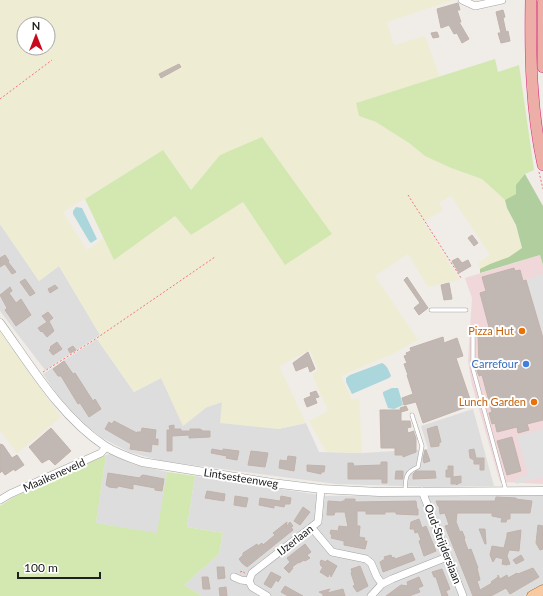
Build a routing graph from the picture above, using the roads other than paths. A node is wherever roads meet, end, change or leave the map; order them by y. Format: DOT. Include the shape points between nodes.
graph roads {
  1 [pos="462,0"];
  2 [pos="502,0"];
  3 [pos="531,0"];
  4 [pos="543,3"];
  5 [pos="543,68"];
  6 [pos="543,165"];
  7 [pos="431,310"];
  8 [pos="466,310"];
  9 [pos="0,323"];
  10 [pos="473,332"];
  11 [pos="412,415"];
  12 [pos="106,447"];
  13 [pos="321,489"];
  14 [pos="422,491"];
  15 [pos="506,491"];
  16 [pos="543,491"];
  17 [pos="405,492"];
  18 [pos="0,500"];
  19 [pos="312,528"];
  20 [pos="448,557"];
  21 [pos="237,575"];
  22 [pos="249,581"];
  23 [pos="382,584"];
  24 [pos="543,590"];
  25 [pos="267,596"];
  26 [pos="371,596"];
  27 [pos="463,596"];
  28 [pos="532,596"];
  1 -- 2 [label="street" via="475,6"];
  3 -- 6 [label="highway" via="533,93"];
  4 -- 5 [label="highway"];
  7 -- 8 [label="lane"];
  9 -- 12 [label="street, Lintsesteenweg" via="58,404 87,433"];
  10 -- 15 [label="lane" via="473,369"];
  11 -- 17 [label="lane" via="422,446 418,467 410,470 406,476"];
  12 -- 13 [label="street, Lintsesteenweg" via="142,462"];
  12 -- 18 [label="street, Maaikeneveld" via="101,453"];
  13 -- 17 [label="street, Lintsesteenweg"];
  13 -- 19 [label="street, IJzerlaan" via="318,522"];
  14 -- 15 [label="street, Lintsesteenweg"];
  14 -- 17 [label="street, Lintsesteenweg"];
  14 -- 20 [label="street, Oud-Strijderslaan"];
  15 -- 16 [label="street, Lintsesteenweg"];
  19 -- 22 [label="street, IJzerlaan" via="252,574"];
  19 -- 23 [label="street" via="332,552 366,559 371,563"];
  20 -- 23 [label="street"];
  20 -- 27 [label="street, Oud-Strijderslaan"];
  21 -- 22 [label="street" via="241,580"];
  22 -- 25 [label="street" via="252,587"];
  23 -- 26 [label="street"];
  24 -- 28 [label="main road"];
}
